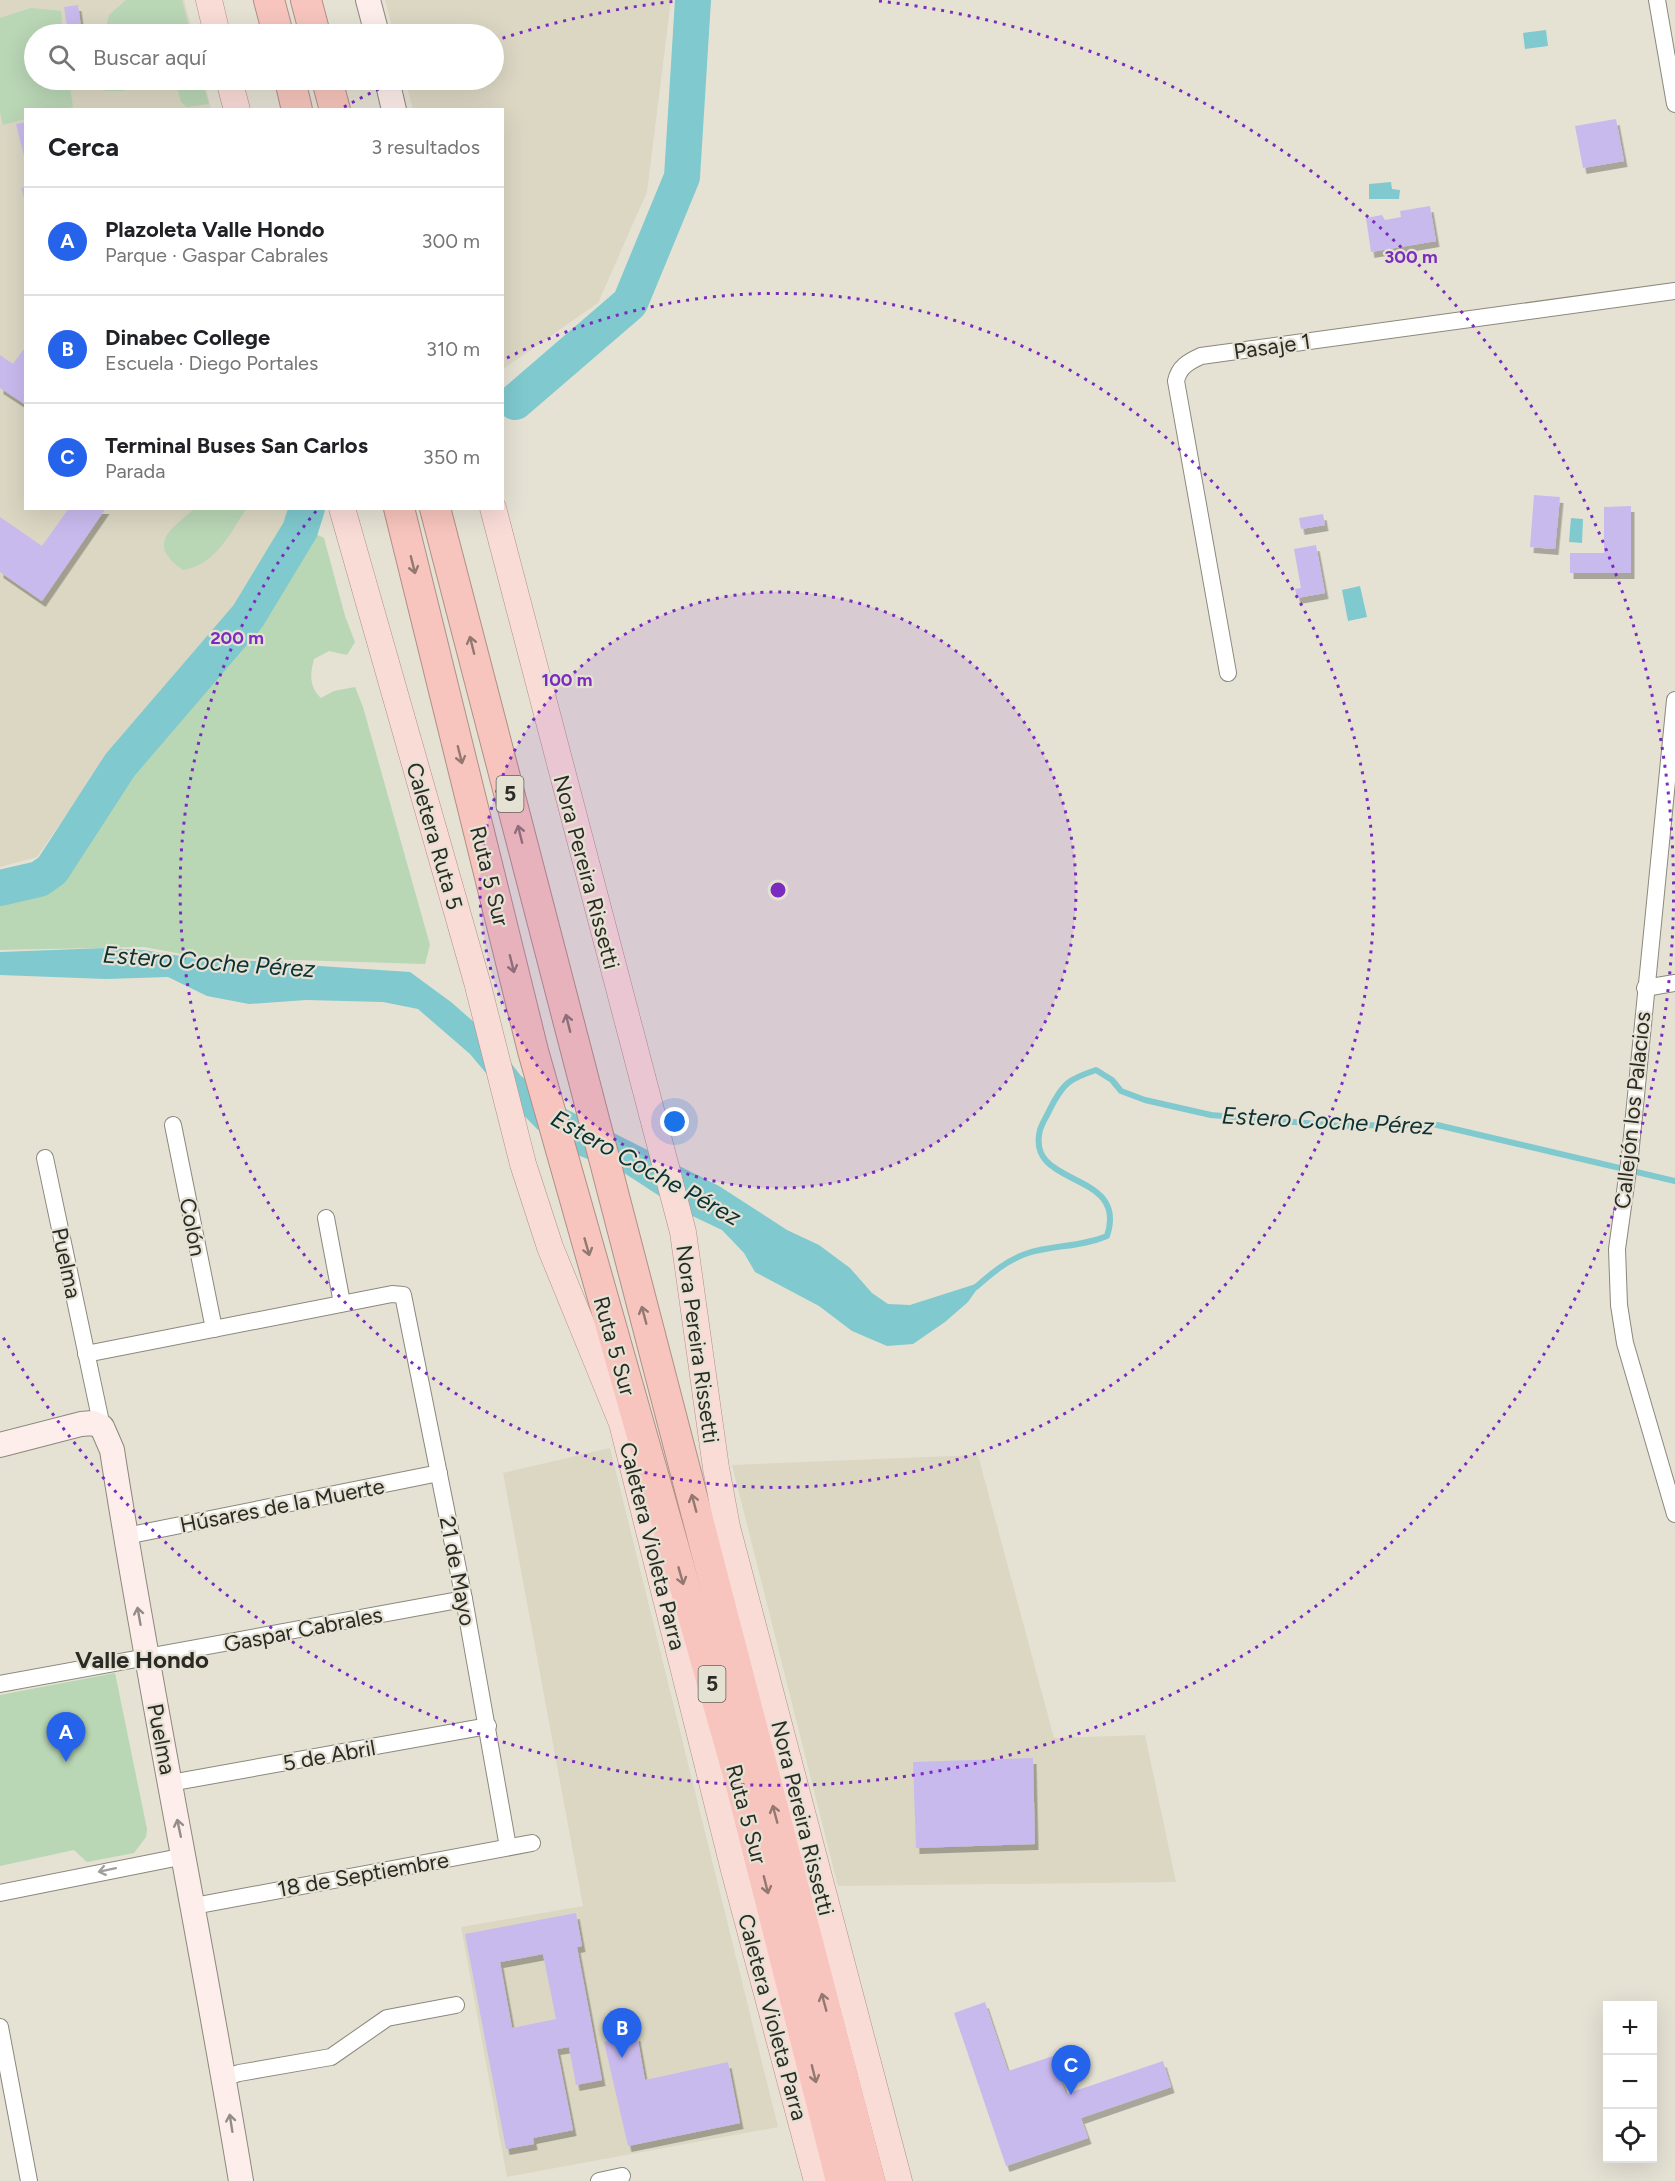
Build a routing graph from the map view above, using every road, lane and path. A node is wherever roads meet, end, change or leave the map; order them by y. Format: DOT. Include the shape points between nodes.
graph roads {
  1 [pos="208,0"];
  2 [pos="269,0"];
  3 [pos="306,0"];
  4 [pos="368,0"];
  5 [pos="1657,0"];
  6 [pos="215,24"];
  7 [pos="275,24"];
  8 [pos="312,24"];
  9 [pos="374,24"];
  10 [pos="232,90"];
  11 [pos="292,90"];
  12 [pos="330,90"];
  13 [pos="389,90"];
  14 [pos="1675,104"];
  15 [pos="236,108"];
  16 [pos="297,108"];
  17 [pos="334,108"];
  18 [pos="394,108"];
  19 [pos="1675,291"];
  20 [pos="343,510"];
  21 [pos="399,510"];
  22 [pos="436,510"];
  23 [pos="494,510"];
  24 [pos="1228,673"];
  25 [pos="1675,700"];
  26 [pos="1675,982"];
  27 [pos="1645,988"];
  28 [pos="173,1125"];
  29 [pos="45,1158"];
  30 [pos="523,1164"];
  31 [pos="326,1218"];
  32 [pos="342,1304"];
  33 [pos="214,1329"];
  34 [pos="86,1354"];
  35 [pos="102,1427"];
  36 [pos="0,1445"];
  37 [pos="439,1473"];
  38 [pos="1675,1514"];
  39 [pos="126,1536"];
  40 [pos="464,1599"];
  41 [pos="147,1659"];
  42 [pos="0,1684"];
  43 [pos="488,1726"];
  44 [pos="170,1783"];
  45 [pos="532,1843"];
  46 [pos="508,1847"];
  47 [pos="185,1856"];
  48 [pos="0,1893"];
  49 [pos="194,1906"];
  50 [pos="456,2005"];
  51 [pos="0,2027"];
  52 [pos="224,2078"];
  53 [pos="622,2176"];
  54 [pos="29,2181"];
  55 [pos="241,2181"];
  56 [pos="599,2181"];
  57 [pos="817,2181"];
  58 [pos="841,2181"];
  59 [pos="870,2181"];
  60 [pos="899,2181"];
  1 -- 6 [label="main road"];
  2 -- 7 [label="highway"];
  3 -- 8 [label="highway"];
  4 -- 9 [label="street"];
  5 -- 14 [label="street"];
  10 -- 15 [label="main road"];
  11 -- 16 [label="highway"];
  12 -- 17 [label="highway"];
  13 -- 18 [label="street"];
  19 -- 24 [label="street, Pasaje 1" via="1201,356 1187,363 1176,381"];
  20 -- 30 [label="main road, Caletera Ruta 5" via="477,982"];
  21 -- 58 [label="highway, Ruta 5 Sur / 5, one-way" via="533,1051 741,1785"];
  59 -- 22 [label="highway, Ruta 5 Sur / 5, one-way"];
  23 -- 60 [label="main road, Nora Pereira Rissetti" via="683,1232 727,1527"];
  25 -- 27 [label="street, Callejón los Palacios"];
  26 -- 27 [label="street"];
  27 -- 38 [label="street, Callejón los Palacios" via="1630,1156 1617,1249 1619,1305"];
  28 -- 33 [label="street, Colón"];
  29 -- 34 [label="street, Puelma"];
  30 -- 57 [label="main road, Caletera Violeta Parra" via="550,1247 622,1423 730,1857"];
  31 -- 32 [label="street"];
  32 -- 33 [label="street"];
  32 -- 37 [label="street, 21 de Mayo" via="403,1295"];
  33 -- 34 [label="street"];
  34 -- 35 [label="street, Puelma"];
  35 -- 36 [label="street" via="81,1424"];
  35 -- 39 [label="street, Puelma" via="112,1450"];
  37 -- 39 [label="street, Húsares de la Muerte"];
  37 -- 40 [label="street, 21 de Mayo"];
  41 -- 39 [label="street, Puelma, one-way"];
  40 -- 41 [label="street, Gaspar Cabrales"];
  40 -- 43 [label="street, 21 de Mayo"];
  41 -- 42 [label="street, Gaspar Cabrales"];
  41 -- 44 [label="street, Puelma"];
  43 -- 44 [label="street, 5 de Abril"];
  43 -- 46 [label="street, 21 de Mayo"];
  47 -- 44 [label="street, Puelma, one-way"];
  45 -- 46 [label="street, 18 de Septiembre"];
  46 -- 49 [label="street, 18 de Septiembre"];
  47 -- 48 [label="street, one-way"];
  47 -- 49 [label="street, Puelma"];
  49 -- 52 [label="street, Puelma"];
  50 -- 52 [label="street" via="387,2018 331,2057"];
  51 -- 54 [label="street"];
  55 -- 52 [label="street, Puelma, one-way"];
  53 -- 56 [label="street"];
}
